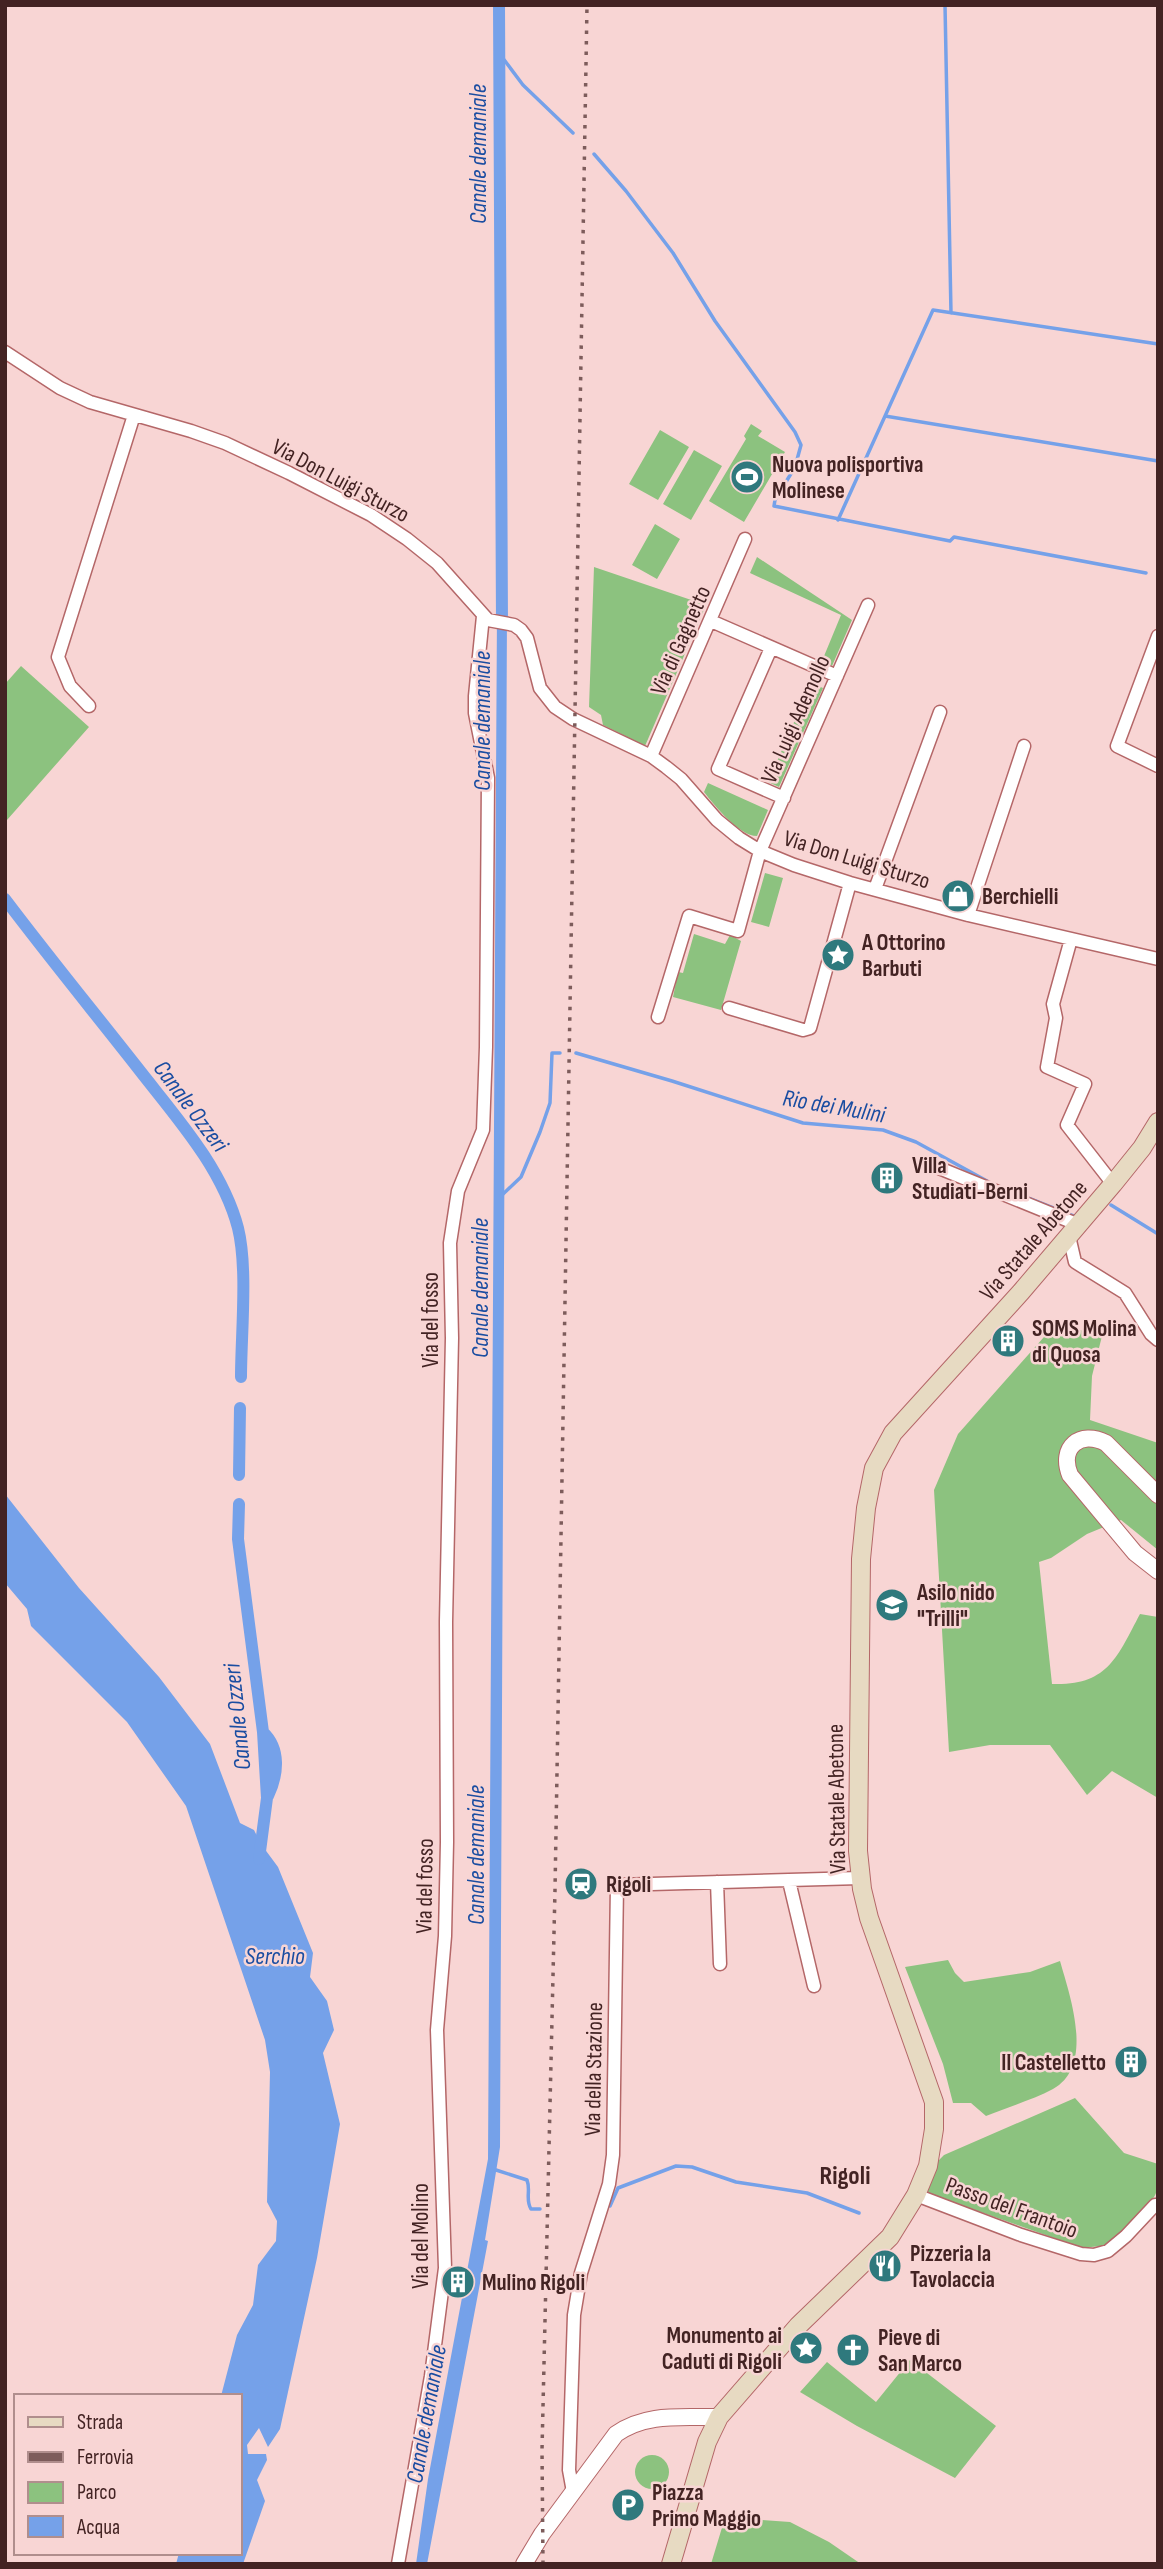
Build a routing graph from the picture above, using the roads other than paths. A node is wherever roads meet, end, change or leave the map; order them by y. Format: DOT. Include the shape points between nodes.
graph roads {
  1 [pos="5,352"];
  2 [pos="134,415"];
  3 [pos="745,539"];
  4 [pos="868,605"];
  5 [pos="488,619"];
  6 [pos="711,621"];
  7 [pos="1158,636"];
  8 [pos="771,648"];
  9 [pos="837,676"];
  10 [pos="89,706"];
  11 [pos="940,712"];
  12 [pos="1024,746"];
  13 [pos="651,756"];
  14 [pos="1158,766"];
  15 [pos="783,798"];
  16 [pos="760,851"];
  17 [pos="850,883"];
  18 [pos="875,889"];
  19 [pos="968,915"];
  20 [pos="1071,939"];
  21 [pos="1158,959"];
  22 [pos="729,1008"];
  23 [pos="658,1017"];
  24 [pos="1158,1122"];
  25 [pos="939,1168"];
  26 [pos="1114,1184"];
  27 [pos="1074,1231"];
  28 [pos="1158,1340"];
  29 [pos="1158,1495"];
  30 [pos="1158,1571"];
  31 [pos="860,1878"];
  32 [pos="789,1881"];
  33 [pos="717,1882"];
  34 [pos="720,1964"];
  35 [pos="814,1986"];
  36 [pos="437,2030"];
  37 [pos="916,2195"];
  38 [pos="1158,2205"];
  39 [pos="719,2417"];
  40 [pos="573,2491"];
  41 [pos="398,2564"];
  42 [pos="524,2564"];
  43 [pos="671,2564"];
  1 -- 2 [label="street, Via Don Luigi Sturzo" via="60,388"];
  2 -- 5 [label="street, Via Don Luigi Sturzo" via="225,443 371,515 437,563"];
  2 -- 10 [label="street" via="58,657 70,686"];
  3 -- 6 [label="street, Via di Gagnetto"];
  4 -- 9 [label="street, Via Luigi Ademollo"];
  5 -- 13 [label="street, Via Don Luigi Sturzo" via="514,625 527,638 537,680 548,700 573,719"];
  5 -- 36 [label="street, Via del fosso" via="475,696 488,778 483,1130 458,1191 450,1243 447,1842"];
  6 -- 8 [label="street"];
  6 -- 13 [label="street, Via di Gagnetto"];
  7 -- 14 [label="street" via="1117,746"];
  8 -- 9 [label="street"];
  8 -- 15 [label="street" via="718,769"];
  9 -- 15 [label="street, Via Luigi Ademollo"];
  11 -- 18 [label="street"];
  12 -- 19 [label="street"];
  13 -- 16 [label="street, Via Don Luigi Sturzo" via="681,779 717,820"];
  15 -- 16 [label="street, Via Luigi Ademollo"];
  16 -- 17 [label="street, Via Don Luigi Sturzo"];
  16 -- 23 [label="street, Via Luigi Ademollo" via="738,931 689,916"];
  17 -- 18 [label="street, Via Don Luigi Sturzo"];
  17 -- 22 [label="street" via="810,1028 803,1030"];
  18 -- 19 [label="street, Via Don Luigi Sturzo"];
  19 -- 20 [label="street, Via Don Luigi Sturzo"];
  20 -- 21 [label="street, Via Don Luigi Sturzo"];
  20 -- 26 [label="street" via="1053,1004 1056,1018 1047,1067 1086,1084 1067,1125"];
  24 -- 26 [label="main road, Via Statale Abetone"];
  25 -- 27 [label="street"];
  26 -- 27 [label="main road, Via Statale Abetone"];
  27 -- 28 [label="street" via="1075,1262 1125,1293"];
  27 -- 31 [label="main road, Via Statale Abetone" via="908,1415 874,1468 860,1588"];
  29 -- 30 [label="street" via="1106,1443 1084,1438 1071,1447 1066,1465 1070,1475 1135,1553"];
  31 -- 32 [label="street, Via della Stazione"];
  31 -- 37 [label="main road, Via Statale Abetone" via="869,1918 934,2102 931,2155"];
  32 -- 33 [label="street, Via della Stazione"];
  32 -- 35 [label="street"];
  33 -- 34 [label="street"];
  33 -- 40 [label="street, Via della Stazione" via="617,1885 613,2155 574,2315 569,2470"];
  36 -- 41 [label="street, Via del Molino" via="445,2269"];
  37 -- 38 [label="street, Passo del Frantoio" via="1081,2255 1108,2251"];
  37 -- 39 [label="main road, Via Statale Abetone" via="890,2237 797,2326"];
  39 -- 40 [label="street" via="650,2418 632,2424 617,2434"];
  39 -- 43 [label="main road, Via Statale Abetone" via="707,2442"];
  40 -- 42 [label="street"];
}
